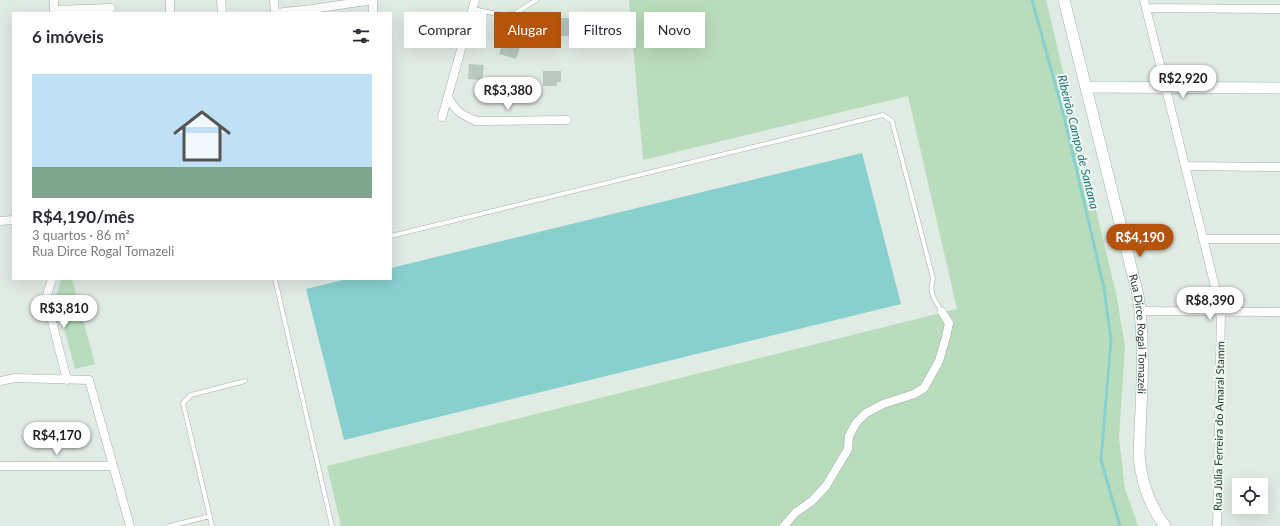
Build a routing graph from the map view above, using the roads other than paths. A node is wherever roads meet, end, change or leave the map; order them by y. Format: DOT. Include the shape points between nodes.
graph roads {
  1 [pos="54,0"];
  2 [pos="170,0"];
  3 [pos="221,0"];
  4 [pos="274,0"];
  5 [pos="373,0"];
  6 [pos="475,0"];
  7 [pos="536,0"];
  8 [pos="1064,0"];
  9 [pos="1145,4"];
  10 [pos="111,7"];
  11 [pos="472,9"];
  12 [pos="1280,9"];
  13 [pos="312,11"];
  14 [pos="54,12"];
  15 [pos="170,12"];
  16 [pos="222,12"];
  17 [pos="275,12"];
  18 [pos="294,12"];
  19 [pos="373,12"];
  20 [pos="1086,87"];
  21 [pos="1166,88"];
  22 [pos="1280,88"];
  23 [pos="448,97"];
  24 [pos="442,117"];
  25 [pos="567,120"];
  26 [pos="1185,166"];
  27 [pos="1280,167"];
  28 [pos="12,220"];
  29 [pos="0,221"];
  30 [pos="392,236"];
  31 [pos="1203,239"];
  32 [pos="1280,240"];
  33 [pos="52,280"];
  34 [pos="275,280"];
  35 [pos="1140,311"];
  36 [pos="1221,311"];
  37 [pos="942,312"];
  38 [pos="1280,312"];
  39 [pos="67,380"];
  40 [pos="0,381"];
  41 [pos="246,381"];
  42 [pos="0,466"];
  43 [pos="113,466"];
  44 [pos="210,516"];
  45 [pos="130,526"];
  46 [pos="170,526"];
  47 [pos="212,526"];
  48 [pos="332,526"];
  49 [pos="784,526"];
  50 [pos="1166,526"];
  51 [pos="1217,526"];
  1 -- 14 [label="street"];
  2 -- 15 [label="street"];
  3 -- 16 [label="street"];
  4 -- 17 [label="street"];
  5 -- 13 [label="street"];
  5 -- 19 [label="street"];
  6 -- 11 [label="street"];
  7 -- 11 [label="lane" via="514,14 502,15"];
  8 -- 20 [label="street, Rua Dirce Rogal Tomazeli"];
  9 -- 12 [label="street"];
  9 -- 21 [label="street, Rua Júlia Ferreira do Amaral Stamm"];
  10 -- 14 [label="street"];
  11 -- 23 [label="street"];
  13 -- 18 [label="street"];
  20 -- 21 [label="street"];
  20 -- 35 [label="street, Rua Dirce Rogal Tomazeli"];
  21 -- 22 [label="street"];
  21 -- 26 [label="street, Rua Júlia Ferreira do Amaral Stamm"];
  23 -- 24 [label="street"];
  23 -- 25 [label="street" via="453,108 476,121"];
  26 -- 27 [label="street"];
  26 -- 31 [label="street, Rua Júlia Ferreira do Amaral Stamm"];
  28 -- 29 [label="street"];
  30 -- 37 [label="lane" via="883,115 892,121 933,278 932,294"];
  31 -- 32 [label="street"];
  31 -- 36 [label="street, Rua Júlia Ferreira do Amaral Stamm"];
  33 -- 39 [label="street" via="46,298"];
  34 -- 48 [label="lane"];
  35 -- 36 [label="street"];
  35 -- 50 [label="street, Rua Dirce Rogal Tomazeli" via="1140,469 1148,498 1156,515"];
  36 -- 38 [label="street"];
  36 -- 51 [label="street, Rua Júlia Ferreira do Amaral Stamm"];
  37 -- 49 [label="street" via="949,323 946,337 939,361 924,388 866,413 856,423 849,436 848,450 826,486"];
  39 -- 40 [label="street" via="15,378"];
  39 -- 43 [label="street" via="89,380"];
  41 -- 44 [label="lane" via="191,395 183,403"];
  42 -- 43 [label="street"];
  43 -- 45 [label="street"];
  44 -- 46 [label="lane"];
  44 -- 47 [label="lane"];
}
